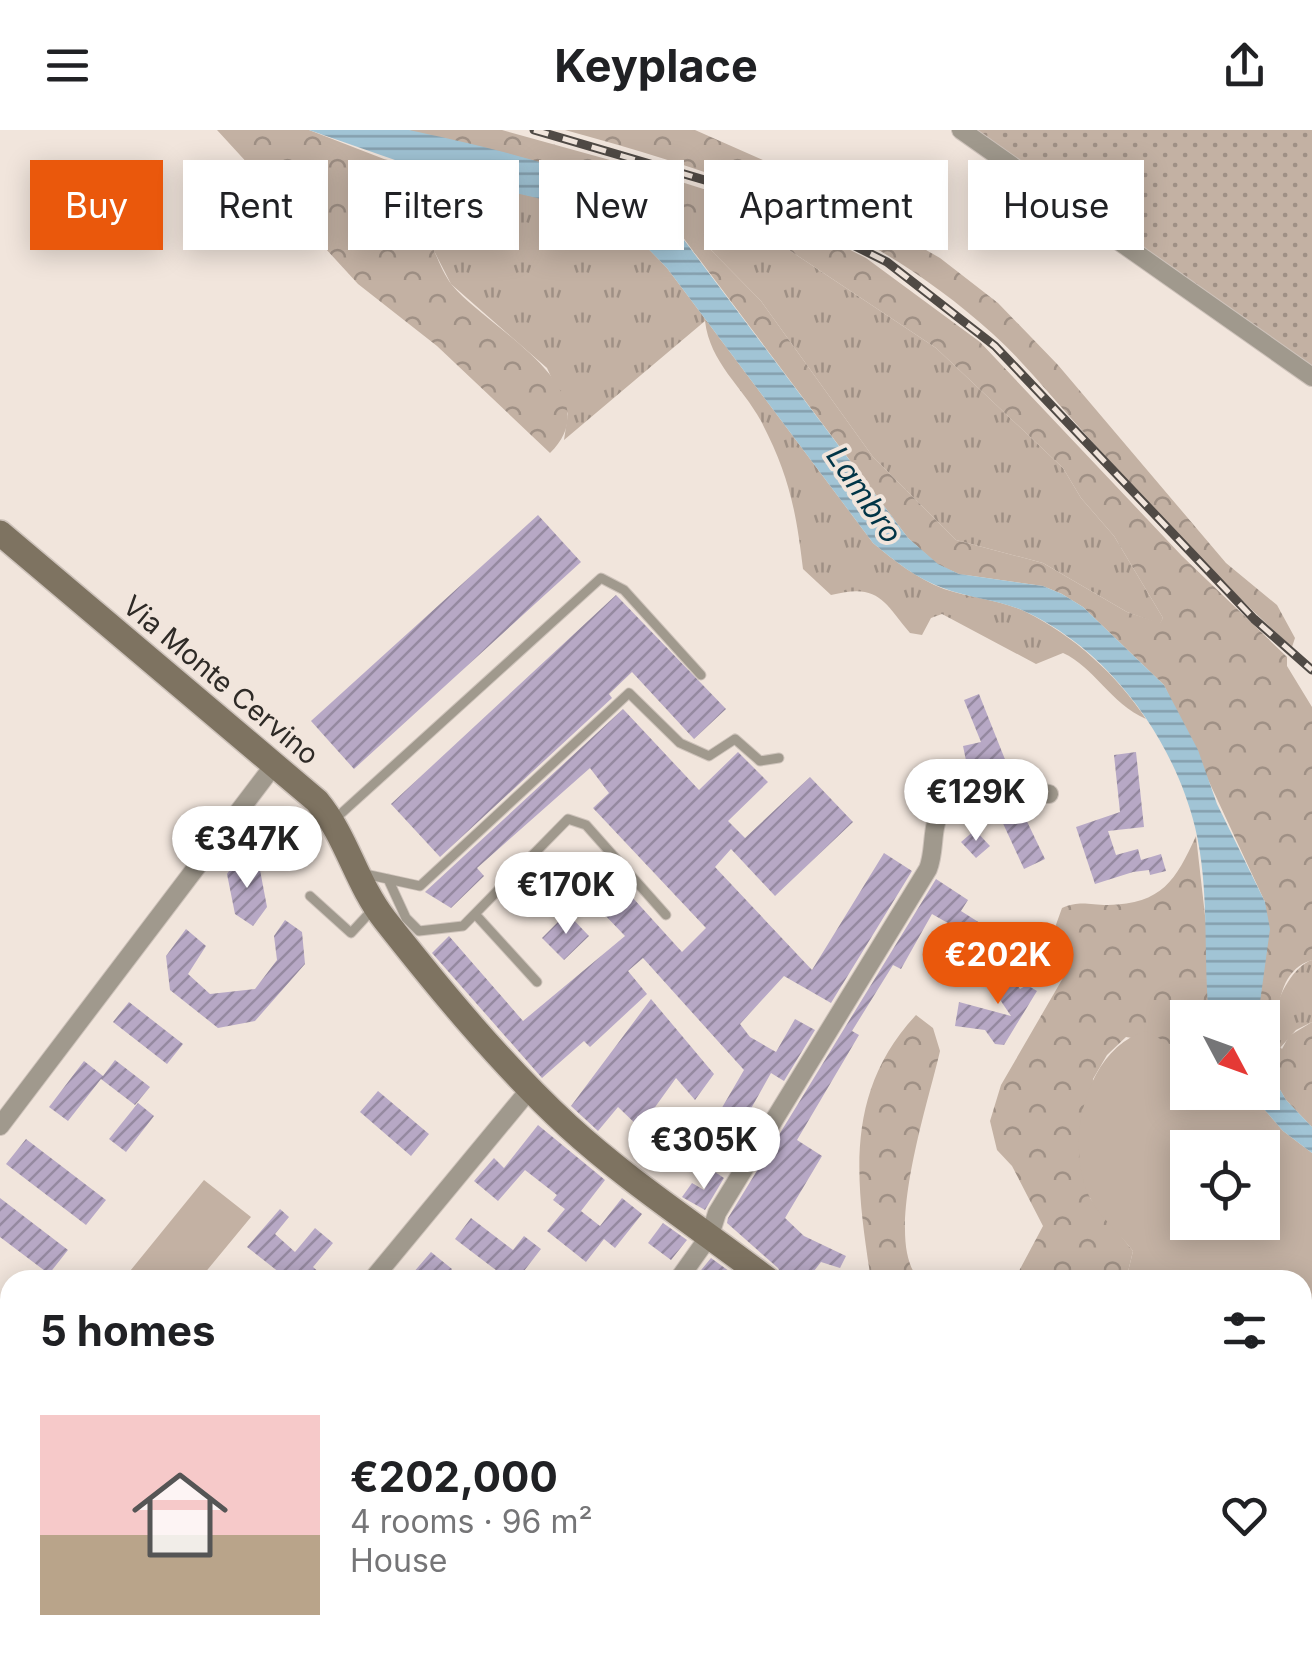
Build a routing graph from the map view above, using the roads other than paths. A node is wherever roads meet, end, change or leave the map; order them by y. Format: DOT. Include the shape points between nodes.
graph roads {
  1 [pos="961,130"];
  2 [pos="1312,378"];
  3 [pos="0,533"];
  4 [pos="702,675"];
  5 [pos="779,758"];
  6 [pos="274,764"];
  7 [pos="1050,794"];
  8 [pos="333,821"];
  9 [pos="357,873"];
  10 [pos="388,879"];
  11 [pos="310,896"];
  12 [pos="376,906"];
  13 [pos="475,914"];
  14 [pos="666,914"];
  15 [pos="537,982"];
  16 [pos="530,1089"];
  17 [pos="0,1126"];
  18 [pos="710,1235"];
  19 [pos="380,1270"];
  20 [pos="685,1270"];
  21 [pos="755,1270"];
  1 -- 2 [label="street"];
  3 -- 6 [label="street, Via Monte Cervino"];
  4 -- 8 [label="lane" via="624,590 601,578"];
  5 -- 10 [label="lane" via="760,761 735,739 708,756 680,743 630,693 420,886"];
  6 -- 8 [label="street, Via Monte Cervino"];
  6 -- 17 [label="street"];
  7 -- 18 [label="street" via="976,783 946,802 934,826 928,869 727,1196"];
  8 -- 9 [label="street, Via Monte Cervino"];
  9 -- 10 [label="lane"];
  9 -- 12 [label="street, Via Monte Cervino"];
  10 -- 13 [label="lane" via="418,932 462,926"];
  11 -- 12 [label="lane" via="351,933"];
  12 -- 16 [label="street, Via Monte Cervino"];
  13 -- 14 [label="lane" via="568,820 586,825"];
  13 -- 15 [label="lane"];
  16 -- 18 [label="street, Via Monte Cervino" via="571,1129"];
  16 -- 19 [label="street"];
  18 -- 20 [label="street"];
  18 -- 21 [label="street, Via Monte Cervino"];
}
